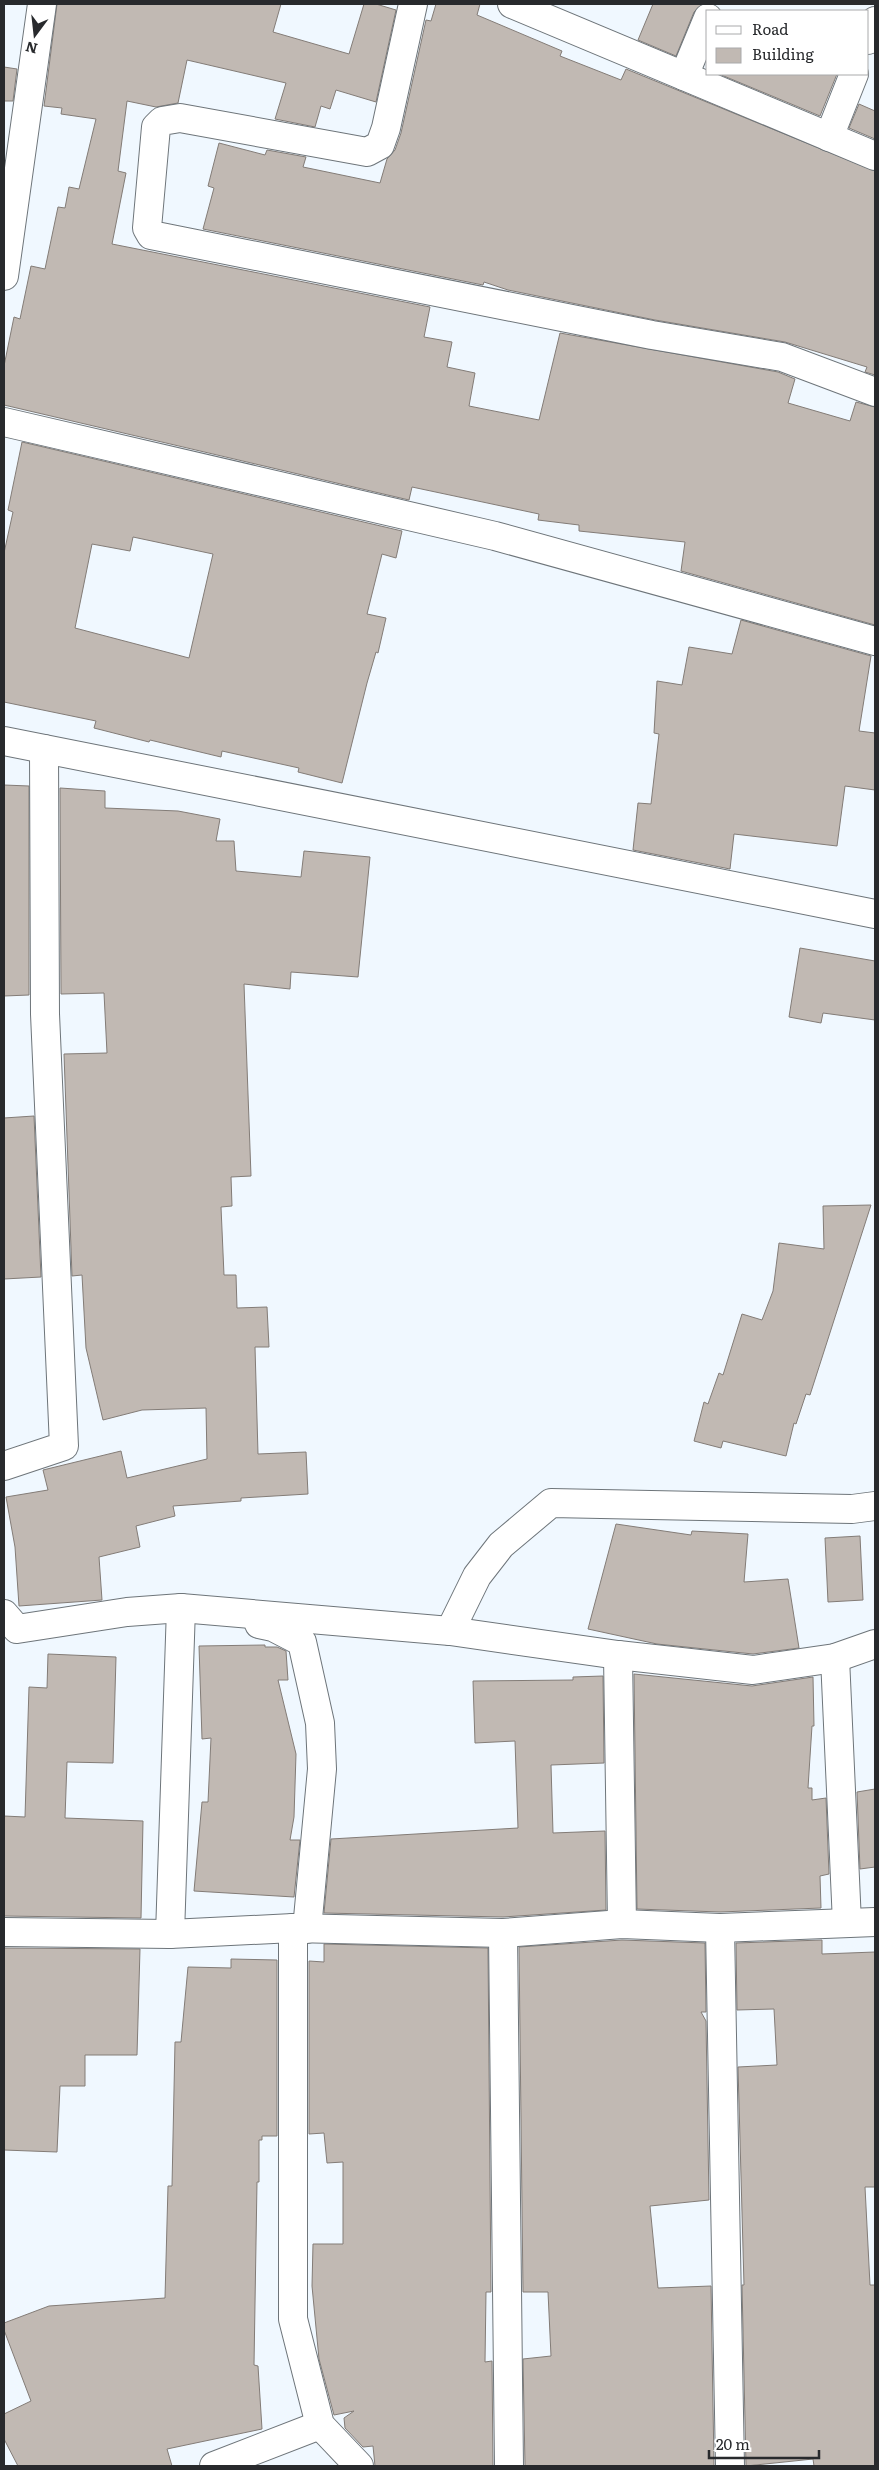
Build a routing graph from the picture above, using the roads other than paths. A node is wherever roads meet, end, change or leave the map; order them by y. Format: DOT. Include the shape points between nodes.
graph roads {
  1 [pos="42,4"];
  2 [pos="413,4"];
  3 [pos="512,4"];
  4 [pos="553,12"];
  5 [pos="875,21"];
  6 [pos="706,23"];
  7 [pos="869,37"];
  8 [pos="854,75"];
  9 [pos="684,76"];
  10 [pos="829,137"];
  11 [pos="875,156"];
  12 [pos="4,276"];
  13 [pos="875,392"];
  14 [pos="4,422"];
  15 [pos="875,641"];
  16 [pos="4,741"];
  17 [pos="44,749"];
  18 [pos="875,914"];
  19 [pos="4,1466"];
  20 [pos="875,1506"];
  21 [pos="181,1608"];
  22 [pos="4,1614"];
  23 [pos="450,1631"];
  24 [pos="875,1644"];
  25 [pos="618,1655"];
  26 [pos="835,1658"];
  27 [pos="875,1922"];
  28 [pos="846,1923"];
  29 [pos="622,1924"];
  30 [pos="300,1928"];
  31 [pos="720,1928"];
  32 [pos="4,1932"];
  33 [pos="504,1933"];
  34 [pos="170,1934"];
  35 [pos="320,2425"];
  36 [pos="214,2466"];
  37 [pos="359,2466"];
  38 [pos="509,2466"];
  39 [pos="730,2466"];
  1 -- 12 [label="street"];
  2 -- 13 [label="street" via="380,145 367,152 180,118 162,121 156,127 147,228 151,235 782,358"];
  3 -- 4 [label="street"];
  4 -- 9 [label="street"];
  5 -- 7 [label="street"];
  6 -- 9 [label="street"];
  8 -- 10 [label="street"];
  9 -- 10 [label="street"];
  10 -- 11 [label="street"];
  14 -- 15 [label="street" via="495,536"];
  16 -- 17 [label="street"];
  17 -- 18 [label="street"];
  17 -- 19 [label="street" via="45,1014 64,1446"];
  20 -- 23 [label="street" via="852,1509 551,1503 500,1545 476,1576"];
  21 -- 22 [label="street" via="127,1612 17,1629"];
  21 -- 23 [label="street"];
  21 -- 30 [label="street" via="273,1627 302,1642 320,1723 322,1769"];
  21 -- 34 [label="street"];
  23 -- 25 [label="street"];
  24 -- 26 [label="street"];
  25 -- 26 [label="street" via="752,1670"];
  25 -- 29 [label="street"];
  26 -- 28 [label="street"];
  27 -- 28 [label="street"];
  28 -- 31 [label="street"];
  29 -- 31 [label="street"];
  29 -- 33 [label="street"];
  30 -- 33 [label="street"];
  30 -- 34 [label="street"];
  30 -- 35 [label="street" via="292,2319"];
  31 -- 39 [label="street"];
  32 -- 34 [label="street"];
  33 -- 38 [label="street"];
  35 -- 36 [label="street"];
  35 -- 37 [label="street"];
}
